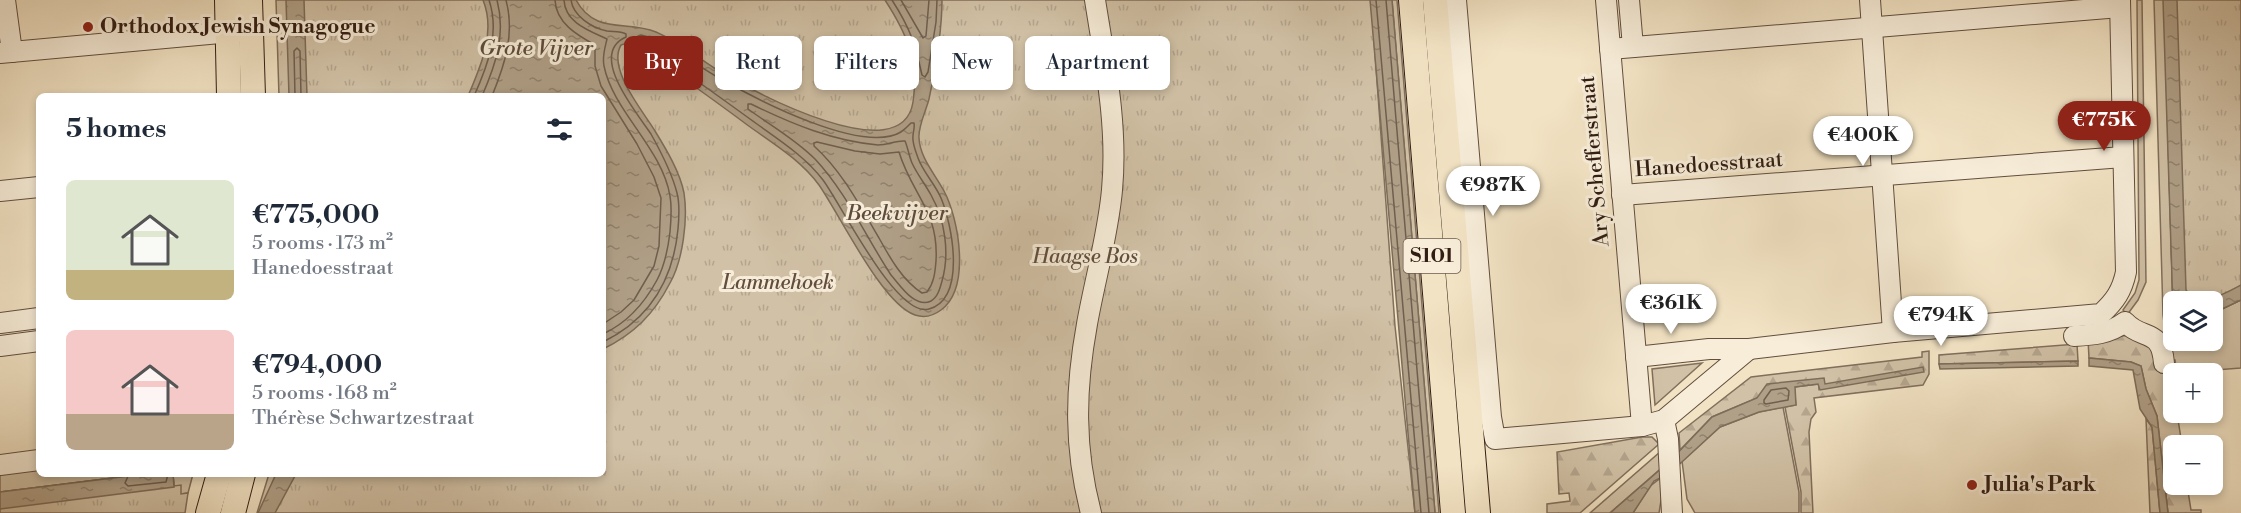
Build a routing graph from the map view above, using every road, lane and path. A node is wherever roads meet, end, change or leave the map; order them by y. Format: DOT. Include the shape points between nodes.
graph roads {
  1 [pos="4,0"];
  2 [pos="226,0"];
  3 [pos="250,0"];
  4 [pos="1095,0"];
  5 [pos="1411,0"];
  6 [pos="1435,0"];
  7 [pos="1456,0"];
  8 [pos="1606,0"];
  9 [pos="1629,0"];
  10 [pos="1870,0"];
  11 [pos="2120,4"];
  12 [pos="1872,28"];
  13 [pos="239,31"];
  14 [pos="1633,47"];
  15 [pos="1610,49"];
  16 [pos="6,53"];
  17 [pos="229,93"];
  18 [pos="252,93"];
  19 [pos="2123,157"];
  20 [pos="1883,177"];
  21 [pos="36,187"];
  22 [pos="0,191"];
  23 [pos="1623,195"];
  24 [pos="2112,304"];
  25 [pos="36,318"];
  26 [pos="2125,322"];
  27 [pos="0,323"];
  28 [pos="1893,332"];
  29 [pos="2074,336"];
  30 [pos="36,341"];
  31 [pos="0,346"];
  32 [pos="1749,349"];
  33 [pos="1636,357"];
  34 [pos="2164,363"];
  35 [pos="1664,420"];
  36 [pos="1642,426"];
  37 [pos="36,460"];
  38 [pos="0,465"];
  39 [pos="218,477"];
  40 [pos="242,477"];
  41 [pos="1674,512"];
  42 [pos="208,513"];
  43 [pos="233,513"];
  44 [pos="1091,513"];
  45 [pos="1453,513"];
  46 [pos="1478,513"];
  1 -- 16 [label="street"];
  2 -- 13 [label="main road"];
  3 -- 13 [label="main road"];
  4 -- 44 [label="street" via="1113,137 1112,189 1077,400 1082,475"];
  5 -- 45 [label="main road, S101"];
  6 -- 46 [label="main road, S101"];
  7 -- 36 [label="street" via="1495,439"];
  8 -- 15 [label="street, Ary Schefferstraat"];
  9 -- 14 [label="street"];
  10 -- 12 [label="street"];
  11 -- 12 [label="street"];
  11 -- 19 [label="street"];
  12 -- 14 [label="street"];
  12 -- 20 [label="street"];
  13 -- 16 [label="street"];
  13 -- 17 [label="main road"];
  13 -- 18 [label="main road"];
  14 -- 15 [label="street"];
  15 -- 23 [label="street, Ary Schefferstraat"];
  19 -- 20 [label="street, Hanedoesstraat"];
  19 -- 24 [label="street" via="2126,272 2122,290"];
  20 -- 23 [label="street, Hanedoesstraat"];
  20 -- 28 [label="street"];
  21 -- 22 [label="street"];
  23 -- 33 [label="street, Ary Schefferstraat"];
  24 -- 26 [label="street"];
  24 -- 28 [label="street" via="2101,314 2084,317"];
  25 -- 27 [label="street"];
  26 -- 29 [label="street" via="2115,330"];
  26 -- 34 [label="street" via="2158,342"];
  28 -- 32 [label="street"];
  30 -- 31 [label="street"];
  32 -- 33 [label="street"];
  32 -- 35 [label="street"];
  33 -- 36 [label="street, Ary Schefferstraat"];
  35 -- 36 [label="street"];
  35 -- 41 [label="street"];
  37 -- 38 [label="street"];
  39 -- 42 [label="main road"];
  40 -- 43 [label="main road"];
}
